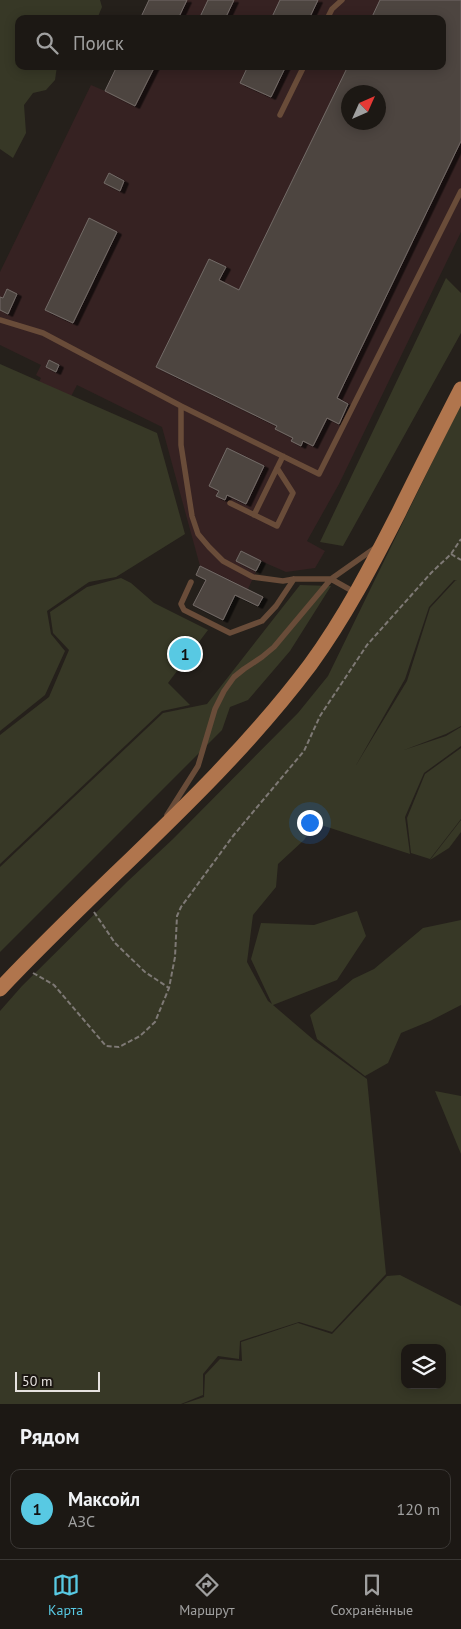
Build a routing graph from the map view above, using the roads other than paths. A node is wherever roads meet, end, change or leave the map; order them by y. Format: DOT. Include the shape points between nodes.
graph roads {
  1 [pos="342,0"];
  2 [pos="329,15"];
  3 [pos="302,70"];
  4 [pos="280,115"];
  5 [pos="461,191"];
  6 [pos="0,320"];
  7 [pos="461,389"];
  8 [pos="182,406"];
  9 [pos="283,456"];
  10 [pos="277,468"];
  11 [pos="230,503"];
  12 [pos="254,515"];
  13 [pos="383,542"];
  14 [pos="331,578"];
  15 [pos="294,579"];
  16 [pos="191,582"];
  17 [pos="356,593"];
  18 [pos="152,837"];
  19 [pos="0,989"];
  1 -- 2 [label="lane"];
  3 -- 4 [label="lane"];
  5 -- 9 [label="lane" via="319,474"];
  6 -- 8 [label="lane" via="43,333"];
  7 -- 13 [label="main road"];
  8 -- 9 [label="lane"];
  8 -- 15 [label="lane" via="181,445 192,516 198,534 223,561 253,577 277,581"];
  9 -- 10 [label="lane"];
  10 -- 12 [label="lane"];
  10 -- 12 [label="lane" via="293,493 277,526"];
  11 -- 12 [label="lane"];
  13 -- 14 [label="lane"];
  13 -- 17 [label="main road"];
  14 -- 15 [label="lane"];
  14 -- 17 [label="lane"];
  14 -- 18 [label="lane" via="274,647 234,677 224,691 215,709 198,766"];
  15 -- 16 [label="lane" via="262,621 230,633 184,610 181,604"];
  17 -- 18 [label="main road" via="311,663 271,713 232,758"];
  18 -- 19 [label="main road"];
}
